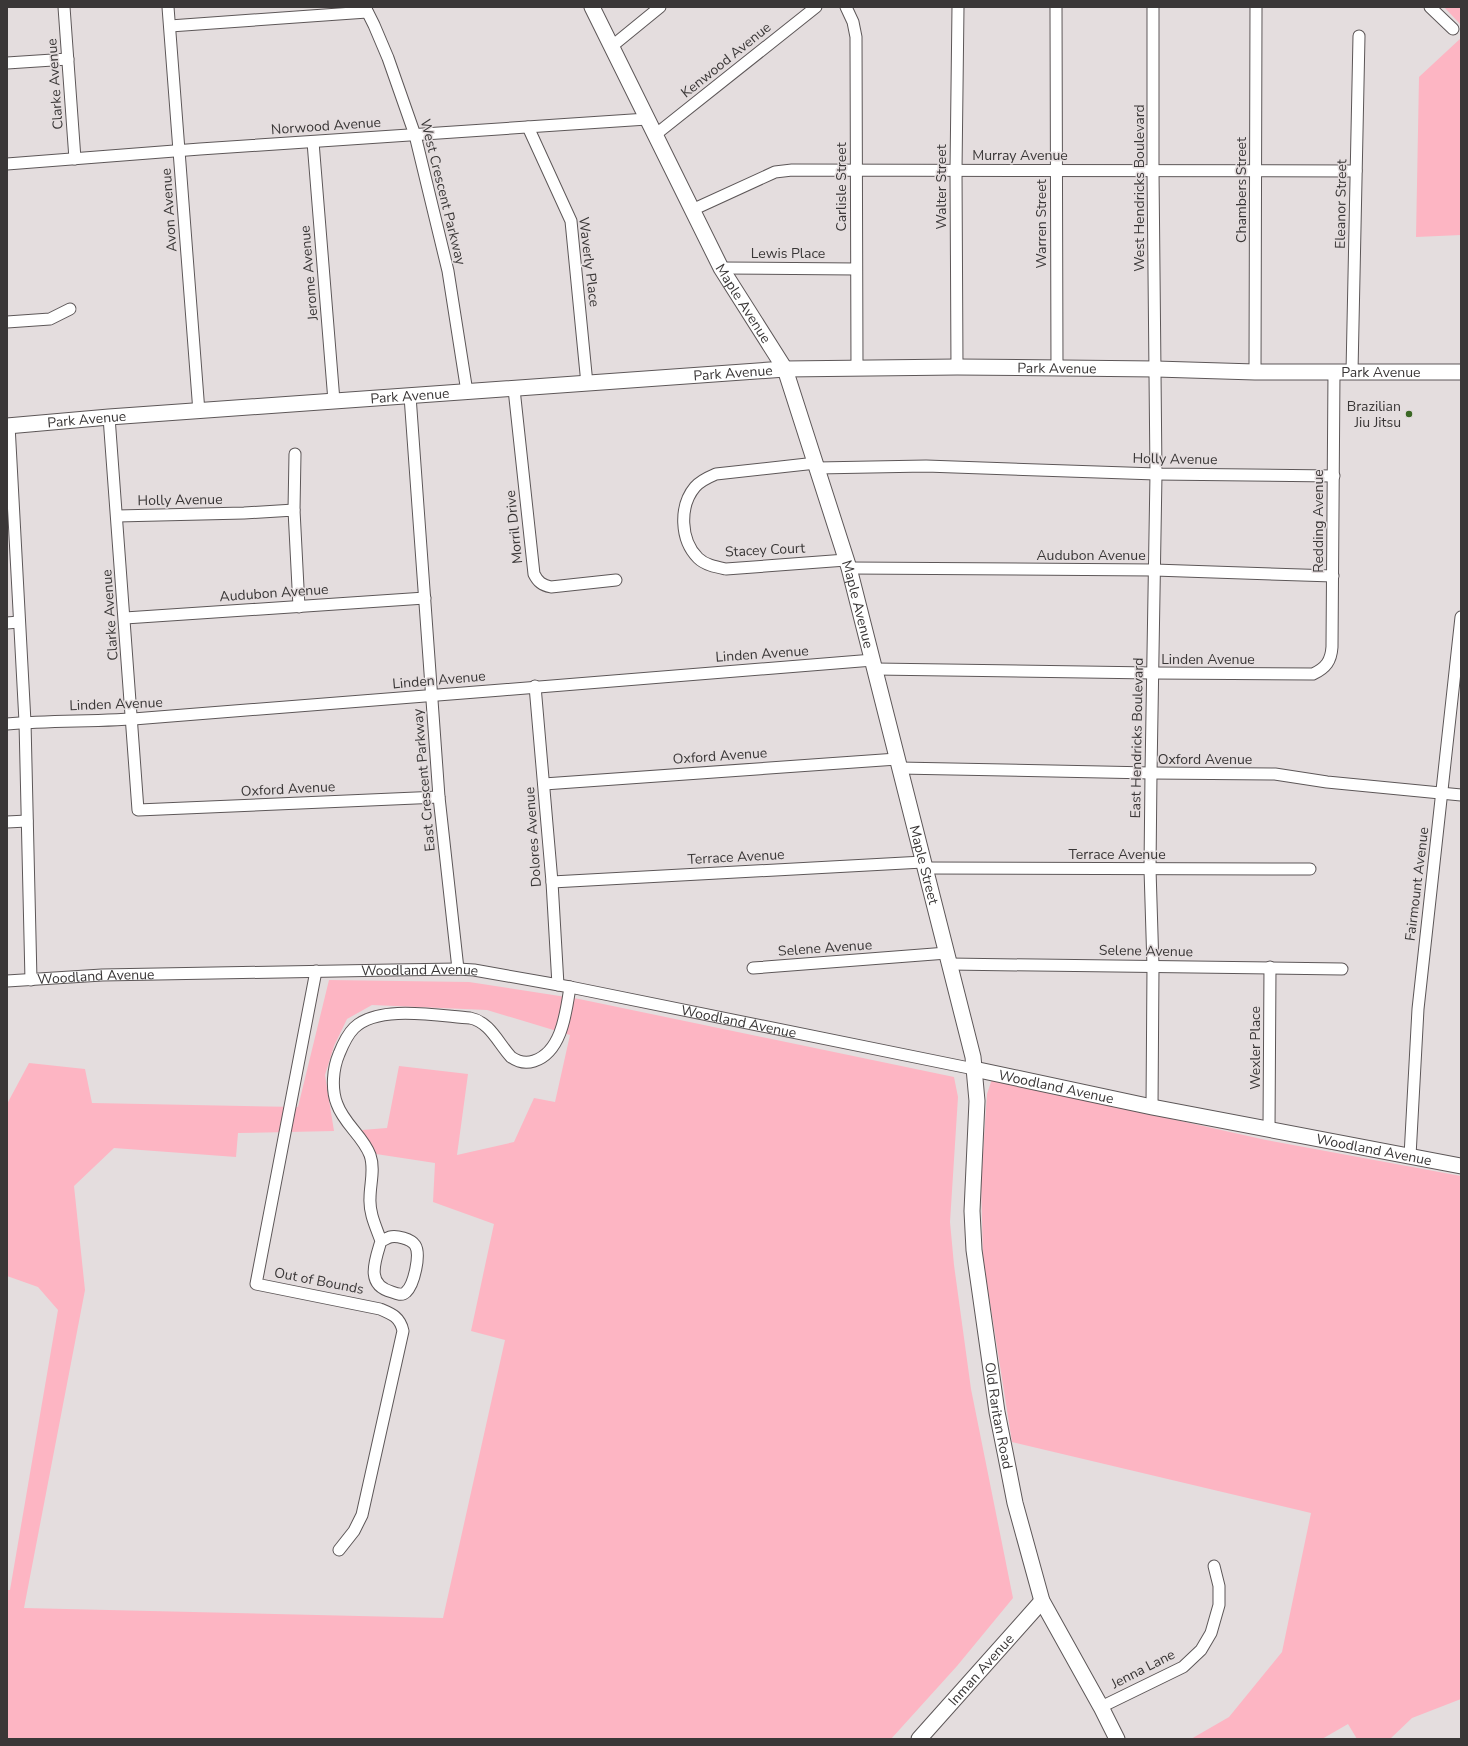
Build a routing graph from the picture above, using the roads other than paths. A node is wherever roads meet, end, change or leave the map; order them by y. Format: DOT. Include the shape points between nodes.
graph roads {
  1 [pos="64,7"];
  2 [pos="168,7"];
  3 [pos="592,7"];
  4 [pos="660,7"];
  5 [pos="816,7"];
  6 [pos="846,7"];
  7 [pos="958,7"];
  8 [pos="1056,7"];
  9 [pos="1153,7"];
  10 [pos="1256,7"];
  11 [pos="1430,7"];
  12 [pos="366,9"];
  13 [pos="170,26"];
  14 [pos="1453,29"];
  15 [pos="1359,36"];
  16 [pos="611,47"];
  17 [pos="68,60"];
  18 [pos="7,63"];
  19 [pos="647,119"];
  20 [pos="528,127"];
  21 [pos="415,135"];
  22 [pos="655,135"];
  23 [pos="313,142"];
  24 [pos="179,151"];
  25 [pos="76,159"];
  26 [pos="7,164"];
  27 [pos="856,170"];
  28 [pos="956,170"];
  29 [pos="1055,170"];
  30 [pos="1153,171"];
  31 [pos="1256,171"];
  32 [pos="1356,171"];
  33 [pos="692,210"];
  34 [pos="721,268"];
  35 [pos="856,269"];
  36 [pos="70,309"];
  37 [pos="7,322"];
  38 [pos="957,367"];
  39 [pos="785,369"];
  40 [pos="857,369"];
  41 [pos="1056,369"];
  42 [pos="1156,369"];
  43 [pos="1256,372"];
  44 [pos="1334,372"];
  45 [pos="1352,372"];
  46 [pos="1461,372"];
  47 [pos="587,384"];
  48 [pos="514,389"];
  49 [pos="467,392"];
  50 [pos="410,396"];
  51 [pos="334,402"];
  52 [pos="199,412"];
  53 [pos="109,417"];
  54 [pos="8,426"];
  55 [pos="295,454"];
  56 [pos="817,465"];
  57 [pos="1156,474"];
  58 [pos="1334,476"];
  59 [pos="294,510"];
  60 [pos="117,516"];
  61 [pos="11,524"];
  62 [pos="848,564"];
  63 [pos="1154,570"];
  64 [pos="1333,576"];
  65 [pos="616,580"];
  66 [pos="425,598"];
  67 [pos="299,607"];
  68 [pos="1461,617"];
  69 [pos="125,618"];
  70 [pos="19,622"];
  71 [pos="7,623"];
  72 [pos="874,665"];
  73 [pos="1324,667"];
  74 [pos="1152,674"];
  75 [pos="535,686"];
  76 [pos="432,697"];
  77 [pos="132,720"];
  78 [pos="25,722"];
  79 [pos="7,724"];
  80 [pos="898,763"];
  81 [pos="1151,773"];
  82 [pos="544,784"];
  83 [pos="1443,793"];
  84 [pos="1461,795"];
  85 [pos="439,797"];
  86 [pos="138,810"];
  87 [pos="27,821"];
  88 [pos="7,822"];
  89 [pos="923,865"];
  90 [pos="1150,869"];
  91 [pos="1310,869"];
  92 [pos="552,882"];
  93 [pos="948,959"];
  94 [pos="1153,966"];
  95 [pos="1270,967"];
  96 [pos="753,968"];
  97 [pos="458,969"];
  98 [pos="1342,969"];
  99 [pos="316,971"];
  100 [pos="31,980"];
  101 [pos="7,981"];
  102 [pos="558,985"];
  103 [pos="570,987"];
  104 [pos="974,1069"];
  105 [pos="1152,1107"];
  106 [pos="1269,1129"];
  107 [pos="1410,1156"];
  108 [pos="1461,1166"];
  109 [pos="382,1241"];
  110 [pos="339,1550"];
  111 [pos="1214,1566"];
  112 [pos="1042,1601"];
  113 [pos="1101,1707"];
  114 [pos="919,1739"];
  115 [pos="1116,1739"];
  1 -- 17 [label="street, Clarke Avenue"];
  2 -- 13 [label="street, Avon Avenue"];
  3 -- 16 [label="main road, Maple Avenue"];
  4 -- 16 [label="street"];
  5 -- 22 [label="street, Kenwood Avenue"];
  6 -- 27 [label="street, Carlisle Street" via="856,36"];
  7 -- 28 [label="street, Walter Street"];
  8 -- 29 [label="street, Warren Street"];
  9 -- 30 [label="street, West Hendricks Boulevard"];
  10 -- 31 [label="street, Chambers Street"];
  11 -- 14 [label="street"];
  12 -- 13 [label="street"];
  12 -- 21 [label="street, West Crescent Parkway" via="388,58"];
  13 -- 24 [label="street, Avon Avenue"];
  15 -- 32 [label="street, Eleanor Street"];
  16 -- 19 [label="main road, Maple Avenue"];
  17 -- 18 [label="street"];
  17 -- 25 [label="street, Clarke Avenue"];
  19 -- 20 [label="street, Norwood Avenue"];
  19 -- 22 [label="main road, Maple Avenue"];
  20 -- 21 [label="street, Norwood Avenue"];
  20 -- 47 [label="street, Waverly Place" via="571,221"];
  21 -- 23 [label="street, Norwood Avenue"];
  21 -- 49 [label="street, West Crescent Parkway" via="448,271"];
  22 -- 33 [label="main road, Maple Avenue"];
  23 -- 24 [label="street, Norwood Avenue"];
  23 -- 51 [label="street, Jerome Avenue"];
  24 -- 25 [label="street, Norwood Avenue"];
  24 -- 52 [label="street, Avon Avenue"];
  25 -- 26 [label="street, Norwood Avenue"];
  27 -- 28 [label="street, Murray Avenue"];
  27 -- 33 [label="street, Murray Avenue" via="775,172"];
  27 -- 35 [label="street, Carlisle Street"];
  28 -- 29 [label="street, Murray Avenue"];
  28 -- 38 [label="street, Walter Street"];
  29 -- 30 [label="street, Murray Avenue"];
  29 -- 41 [label="street, Warren Street"];
  30 -- 31 [label="street, Murray Avenue"];
  30 -- 42 [label="street, West Hendricks Boulevard"];
  31 -- 32 [label="street, Murray Avenue"];
  31 -- 43 [label="street, Chambers Street"];
  32 -- 45 [label="street, Eleanor Street"];
  33 -- 34 [label="main road, Maple Avenue"];
  34 -- 35 [label="street, Lewis Place"];
  34 -- 39 [label="main road, Maple Avenue"];
  35 -- 40 [label="street, Carlisle Street"];
  36 -- 37 [label="street" via="50,319"];
  38 -- 40 [label="main road, Park Avenue"];
  38 -- 41 [label="main road, Park Avenue"];
  39 -- 40 [label="main road, Park Avenue"];
  39 -- 47 [label="main road, Park Avenue"];
  39 -- 56 [label="main road, Maple Avenue"];
  41 -- 42 [label="main road, Park Avenue"];
  42 -- 43 [label="main road, Park Avenue"];
  42 -- 57 [label="street, East Hendricks Boulevard"];
  43 -- 44 [label="main road, Park Avenue"];
  44 -- 45 [label="main road, Park Avenue"];
  44 -- 58 [label="street, Redding Avenue"];
  45 -- 46 [label="main road, Park Avenue"];
  47 -- 48 [label="main road, Park Avenue"];
  48 -- 49 [label="main road, Park Avenue"];
  48 -- 65 [label="street, Morril Drive" via="534,574 543,585 551,587"];
  49 -- 50 [label="main road, Park Avenue"];
  50 -- 51 [label="main road, Park Avenue"];
  50 -- 66 [label="street, East Crescent Parkway"];
  51 -- 52 [label="main road, Park Avenue"];
  52 -- 53 [label="main road, Park Avenue"];
  53 -- 54 [label="main road, Park Avenue"];
  53 -- 60 [label="street, Clarke Avenue"];
  54 -- 61 [label="street"];
  55 -- 59 [label="street"];
  56 -- 57 [label="street, Holly Avenue"];
  56 -- 62 [label="main road, Maple Avenue"];
  56 -- 62 [label="street, Stacey Court" via="716,474 704,480 689,496 683,523 685,536 698,558 710,566 726,570"];
  57 -- 58 [label="street, Holly Avenue"];
  57 -- 63 [label="street, East Hendricks Boulevard"];
  58 -- 64 [label="street, Redding Avenue"];
  59 -- 60 [label="street, Holly Avenue"];
  59 -- 67 [label="street"];
  60 -- 69 [label="street, Clarke Avenue"];
  61 -- 70 [label="street"];
  62 -- 63 [label="street, Audubon Avenue"];
  62 -- 72 [label="main road, Maple Avenue"];
  63 -- 64 [label="street, Audubon Avenue"];
  63 -- 74 [label="street, East Hendricks Boulevard"];
  64 -- 73 [label="street, Redding Avenue" via="1332,654"];
  66 -- 67 [label="street, Audubon Avenue"];
  66 -- 76 [label="street, East Crescent Parkway"];
  67 -- 69 [label="street, Audubon Avenue"];
  68 -- 83 [label="street, Fairmount Avenue"];
  69 -- 77 [label="street, Clarke Avenue"];
  70 -- 71 [label="street"];
  70 -- 78 [label="street"];
  72 -- 74 [label="street, Linden Avenue"];
  72 -- 75 [label="street, Linden Avenue"];
  72 -- 80 [label="main road, Maple Street"];
  73 -- 74 [label="street, Linden Avenue" via="1313,674"];
  74 -- 81 [label="street, East Hendricks Boulevard"];
  75 -- 76 [label="street, Linden Avenue"];
  75 -- 82 [label="street, Dolores Avenue"];
  76 -- 77 [label="street, Linden Avenue"];
  76 -- 85 [label="street, East Crescent Parkway"];
  77 -- 78 [label="street, Linden Avenue"];
  77 -- 86 [label="street, Clarke Avenue"];
  78 -- 79 [label="street, Linden Avenue"];
  78 -- 87 [label="street"];
  80 -- 81 [label="street, Oxford Avenue"];
  80 -- 82 [label="street, Oxford Avenue"];
  80 -- 89 [label="main road, Maple Street"];
  81 -- 83 [label="street, Oxford Avenue" via="1275,774 1327,782"];
  81 -- 90 [label="street, East Hendricks Boulevard"];
  82 -- 92 [label="street, Dolores Avenue"];
  83 -- 84 [label="street, Oxford Avenue"];
  83 -- 107 [label="street, Fairmount Avenue" via="1418,1009"];
  85 -- 86 [label="street, Oxford Avenue"];
  85 -- 97 [label="street, East Crescent Parkway"];
  87 -- 88 [label="street"];
  87 -- 100 [label="street"];
  89 -- 90 [label="street, Terrace Avenue"];
  89 -- 92 [label="street, Terrace Avenue"];
  89 -- 93 [label="main road, Maple Street"];
  90 -- 91 [label="street, Terrace Avenue"];
  90 -- 94 [label="street, East Hendricks Boulevard"];
  92 -- 102 [label="street, Dolores Avenue"];
  93 -- 94 [label="street, Selene Avenue"];
  93 -- 96 [label="street, Selene Avenue"];
  93 -- 104 [label="main road, Maple Street" via="969,1037"];
  94 -- 95 [label="street, Selene Avenue"];
  94 -- 105 [label="street, East Hendricks Boulevard"];
  95 -- 98 [label="street, Selene Avenue"];
  95 -- 106 [label="street, Wexler Place"];
  97 -- 99 [label="street, Woodland Avenue"];
  97 -- 102 [label="street, Woodland Avenue" via="498,973"];
  99 -- 100 [label="street, Woodland Avenue" via="102,975"];
  99 -- 110 [label="street, Out of Bounds" via="256,1284 380,1309 397,1317 402,1322 403,1331 362,1515 354,1531"];
  100 -- 101 [label="street, Woodland Avenue"];
  102 -- 103 [label="street, Woodland Avenue"];
  103 -- 104 [label="street, Woodland Avenue"];
  103 -- 109 [label="street" via="565,1016 556,1041 543,1057 529,1062 516,1061 510,1057 486,1026 470,1018 407,1014 378,1016 355,1026 348,1035 336,1059 333,1074 336,1104 370,1155 371,1212"];
  104 -- 105 [label="main road, Woodland Avenue"];
  104 -- 112 [label="main road, Old Raritan Road" via="977,1101 972,1211 974,1250 1004,1450"];
  105 -- 106 [label="main road, Woodland Avenue"];
  106 -- 107 [label="main road, Woodland Avenue"];
  107 -- 108 [label="main road, Woodland Avenue"];
  109 -- 109 [label="street" via="390,1236 396,1236 415,1245 418,1256 414,1274 411,1286 403,1294 388,1291 375,1282 374,1267"];
  111 -- 113 [label="street, Jenna Lane" via="1219,1586 1219,1605 1214,1624 1201,1650 1183,1667"];
  112 -- 113 [label="main road, Old Raritan Road"];
  112 -- 114 [label="main road, Inman Avenue"];
  113 -- 115 [label="main road, Old Raritan Road"];
}
